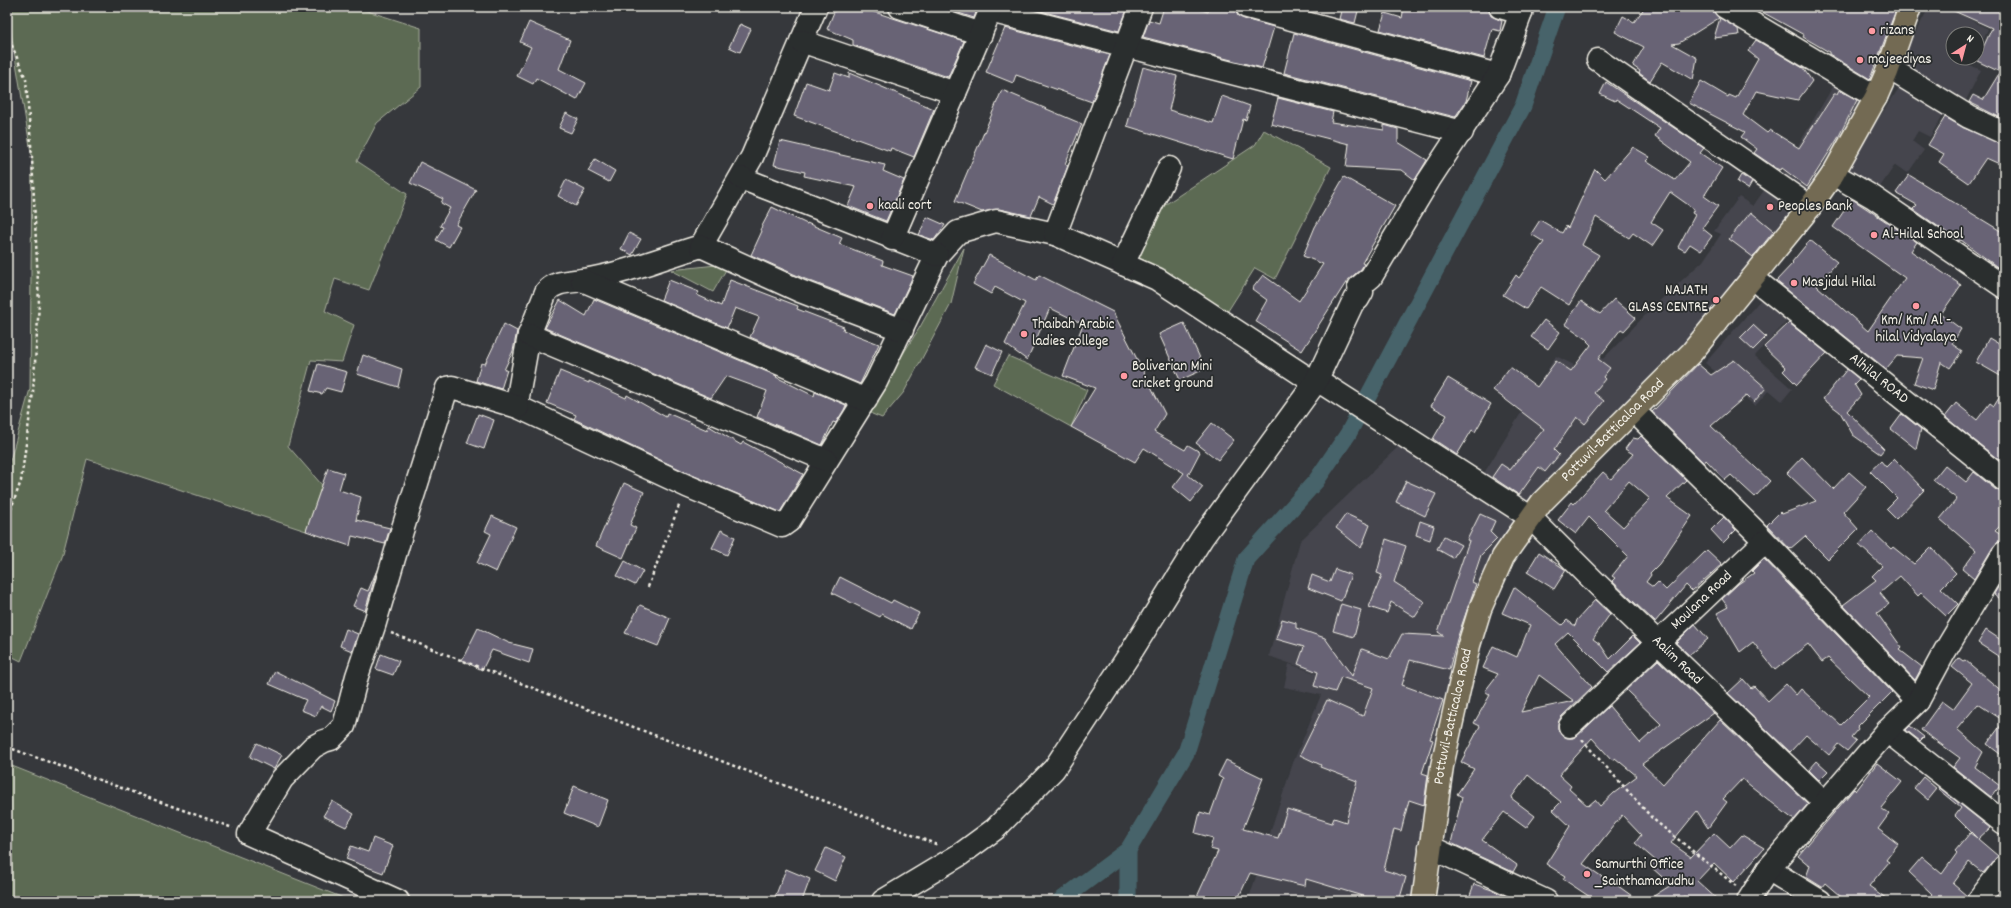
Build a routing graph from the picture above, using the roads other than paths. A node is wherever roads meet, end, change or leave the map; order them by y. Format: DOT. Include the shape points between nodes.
graph roads {
  1 [pos="816,7"];
  2 [pos="900,7"];
  3 [pos="1141,7"];
  4 [pos="1247,7"];
  5 [pos="1500,7"];
  6 [pos="1725,7"];
  7 [pos="1910,7"];
  8 [pos="991,9"];
  9 [pos="1521,10"];
  10 [pos="981,34"];
  11 [pos="801,41"];
  12 [pos="1126,45"];
  13 [pos="1598,60"];
  14 [pos="1889,68"];
  15 [pos="1498,75"];
  16 [pos="955,93"];
  17 [pos="1876,97"];
  18 [pos="1462,132"];
  19 [pos="2004,133"];
  20 [pos="1168,168"];
  21 [pos="1833,174"];
  22 [pos="741,178"];
  23 [pos="1810,207"];
  24 [pos="1055,234"];
  25 [pos="892,239"];
  26 [pos="701,246"];
  27 [pos="937,255"];
  28 [pos="1123,264"];
  29 [pos="1753,278"];
  30 [pos="582,280"];
  31 [pos="2004,287"];
  32 [pos="902,330"];
  33 [pos="529,335"];
  34 [pos="1320,384"];
  35 [pos="866,400"];
  36 [pos="518,407"];
  37 [pos="1634,411"];
  38 [pos="826,460"];
  39 [pos="2004,480"];
  40 [pos="1530,518"];
  41 [pos="1764,542"];
  42 [pos="2004,553"];
  43 [pos="1660,643"];
  44 [pos="1918,701"];
  45 [pos="1570,726"];
  46 [pos="1887,731"];
  47 [pos="1825,803"];
  48 [pos="2004,823"];
  49 [pos="1430,847"];
  50 [pos="2004,867"];
  51 [pos="1768,869"];
  52 [pos="1749,899"];
  53 [pos="398,901"];
  54 [pos="883,901"];
  55 [pos="1423,901"];
  56 [pos="1546,901"];
  57 [pos="1820,901"];
  58 [pos="1978,901"];
  1 -- 11 [label="street"];
  2 -- 10 [label="street"];
  3 -- 12 [label="street"];
  4 -- 15 [label="street"];
  5 -- 9 [label="street"];
  6 -- 17 [label="street"];
  7 -- 14 [label="highway, Pottuvil-Batticaloa Road"];
  8 -- 10 [label="street"];
  8 -- 12 [label="street"];
  9 -- 15 [label="street"];
  10 -- 16 [label="street"];
  11 -- 16 [label="street"];
  11 -- 22 [label="street"];
  12 -- 18 [label="street"];
  12 -- 24 [label="street"];
  13 -- 23 [label="street"];
  14 -- 17 [label="highway, Pottuvil-Batticaloa Road"];
  14 -- 19 [label="street" via="1969,117"];
  15 -- 18 [label="street"];
  16 -- 25 [label="street"];
  17 -- 21 [label="highway, Pottuvil-Batticaloa Road"];
  18 -- 34 [label="street" via="1429,180 1371,278 1359,287 1362,292 1358,299 1354,300"];
  20 -- 28 [label="street"];
  21 -- 23 [label="highway, Pottuvil-Batticaloa Road"];
  21 -- 31 [label="street" via="1874,197"];
  22 -- 25 [label="street"];
  22 -- 26 [label="street"];
  23 -- 29 [label="highway, Pottuvil-Batticaloa Road"];
  24 -- 27 [label="street, Aalim Road" via="996,221 958,232"];
  24 -- 28 [label="street, Aalim Road"];
  25 -- 27 [label="street"];
  26 -- 30 [label="street" via="621,271"];
  26 -- 32 [label="street" via="800,291"];
  27 -- 32 [label="street, Aalim Road"];
  28 -- 34 [label="street, Aalim Road" via="1157,279"];
  29 -- 37 [label="highway, Pottuvil-Batticaloa Road" via="1692,352"];
  29 -- 39 [label="street, Alhilal ROAD"];
  30 -- 33 [label="street" via="550,287"];
  30 -- 35 [label="street"];
  32 -- 35 [label="street, Aalim Road"];
  33 -- 36 [label="street"];
  33 -- 38 [label="street"];
  34 -- 40 [label="street, Aalim Road"];
  34 -- 54 [label="street" via="1202,538 1133,649 1054,768 995,830 961,854"];
  35 -- 38 [label="street, Aalim Road"];
  36 -- 38 [label="street, Aalim Road" via="687,486 782,526 789,521"];
  36 -- 53 [label="street" via="452,387 447,388 357,676 344,726 331,739 313,747 282,779 249,834"];
  37 -- 40 [label="highway, Pottuvil-Batticaloa Road" via="1542,502"];
  37 -- 41 [label="street"];
  40 -- 43 [label="street, Aalim Road"];
  40 -- 49 [label="highway, Pottuvil-Batticaloa Road" via="1503,557 1474,624 1442,766"];
  41 -- 43 [label="street, Moulana Road"];
  41 -- 44 [label="street"];
  42 -- 44 [label="street"];
  43 -- 45 [label="street, Moulana Road"];
  43 -- 47 [label="street, Aalim Road"];
  44 -- 46 [label="street"];
  46 -- 47 [label="street"];
  46 -- 48 [label="street"];
  47 -- 51 [label="street"];
  49 -- 55 [label="highway, Pottuvil-Batticaloa Road"];
  49 -- 56 [label="street"];
  50 -- 58 [label="street"];
  51 -- 52 [label="street"];
  51 -- 57 [label="street"];
}
